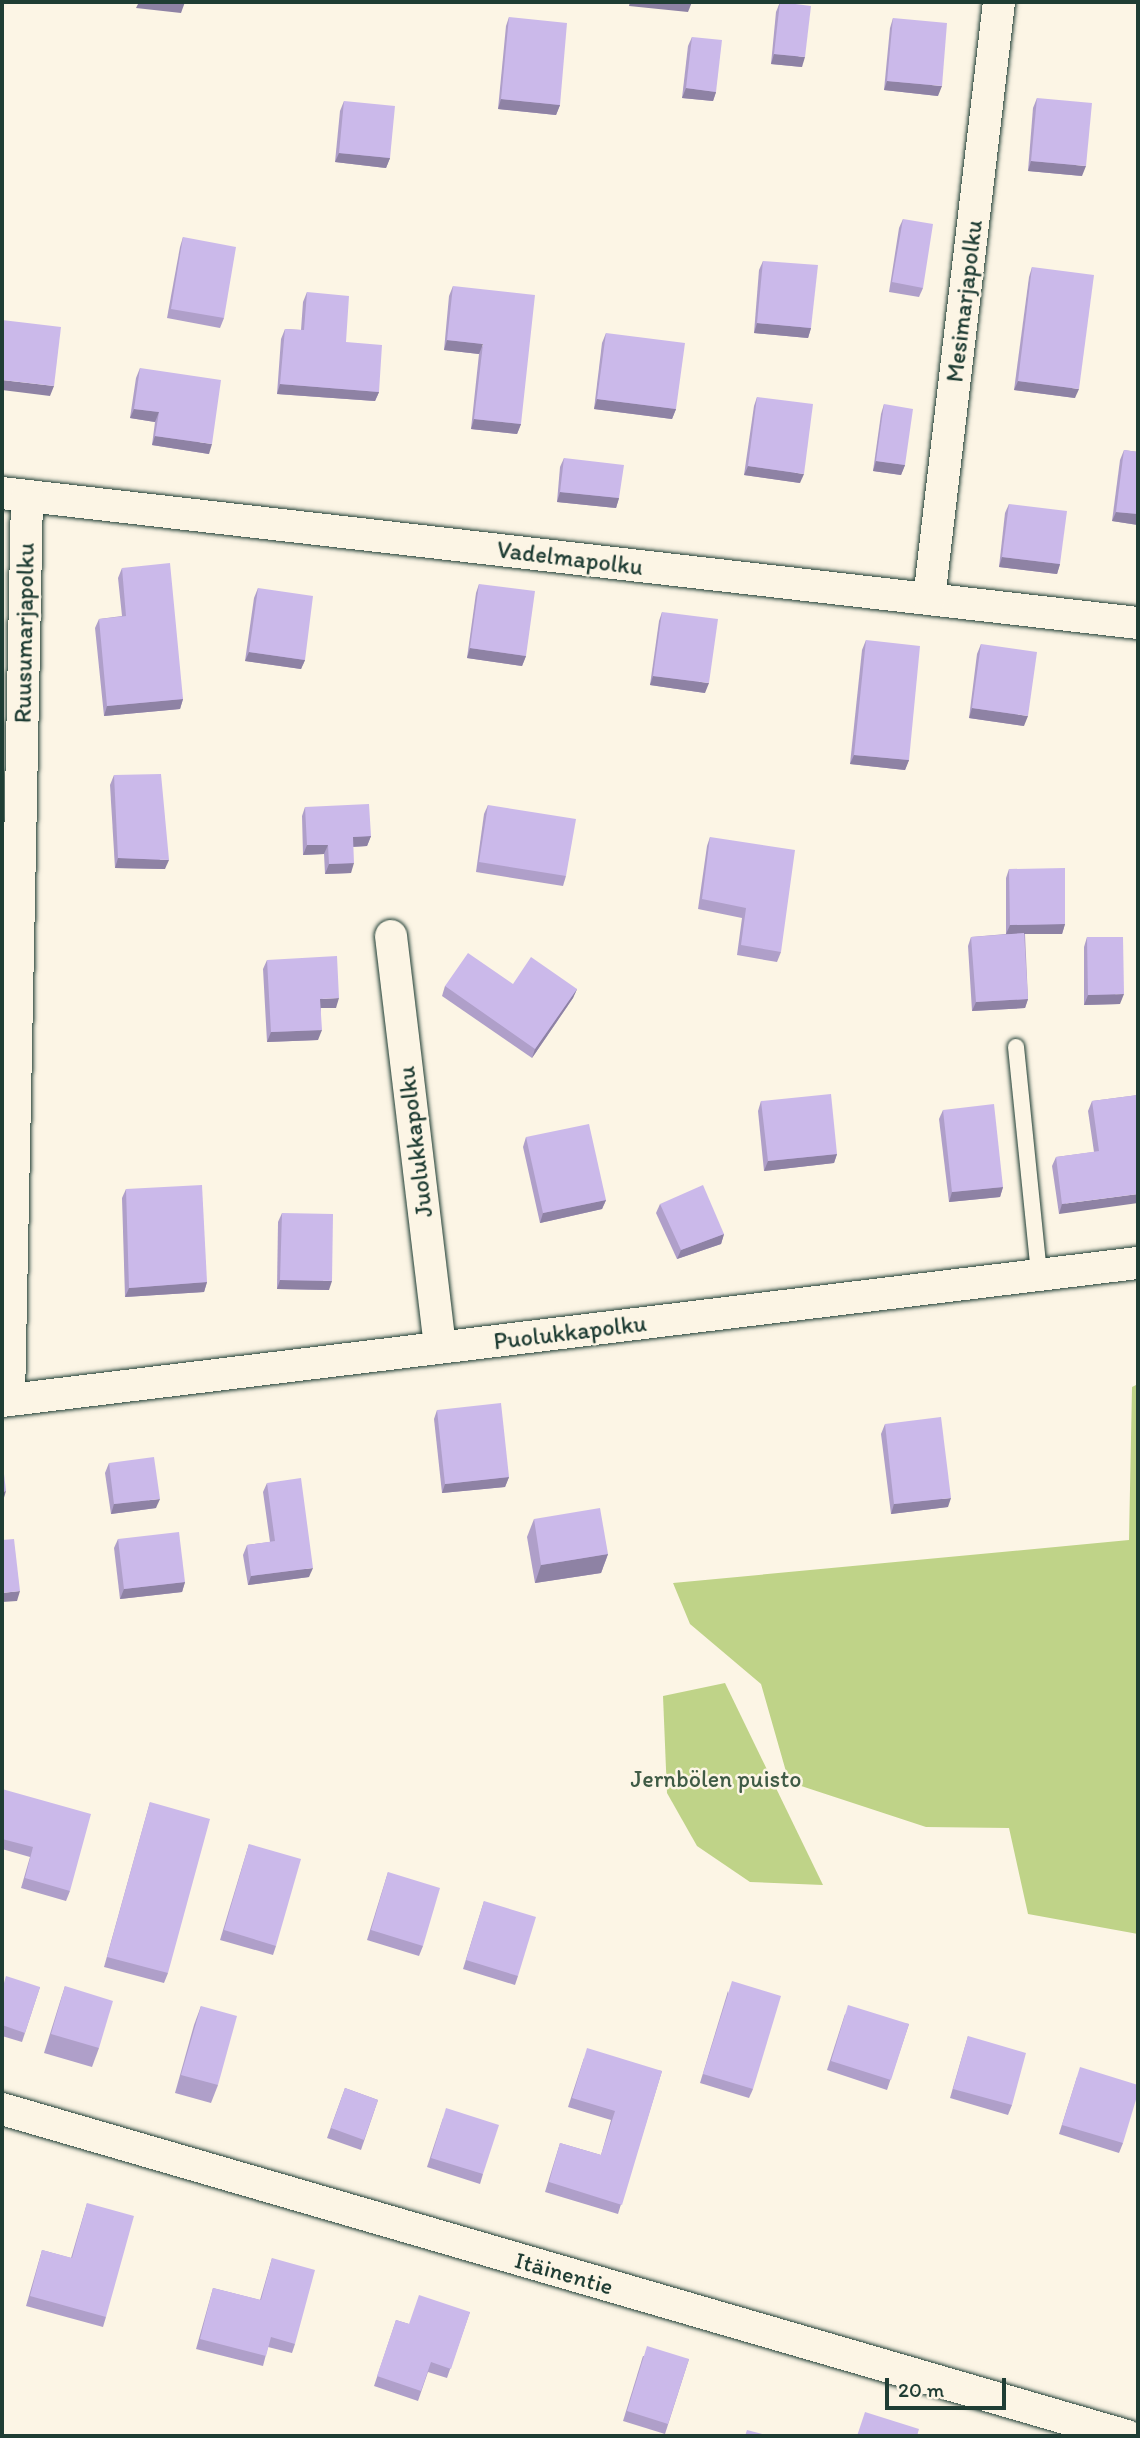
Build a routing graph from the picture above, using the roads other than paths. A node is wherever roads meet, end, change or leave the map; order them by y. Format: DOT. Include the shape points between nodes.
graph roads {
  1 [pos="999,2"];
  2 [pos="14,495"];
  3 [pos="929,599"];
  4 [pos="1138,623"];
  5 [pos="391,936"];
  6 [pos="1016,1047"];
  7 [pos="1138,1263"];
  8 [pos="1039,1275"];
  9 [pos="440,1347"];
  10 [pos="5,1400"];
  11 [pos="2,2109"];
  12 [pos="1127,2436"];
  1 -- 3 [label="street, Mesimarjapolku"];
  2 -- 3 [label="street, Vadelmapolku"];
  2 -- 10 [label="street, Ruusumarjapolku"];
  3 -- 4 [label="street, Vadelmapolku"];
  5 -- 9 [label="street, Juolukkapolku"];
  6 -- 8 [label="lane"];
  7 -- 8 [label="street, Puolukkapolku"];
  8 -- 9 [label="street, Puolukkapolku"];
  9 -- 10 [label="street, Puolukkapolku"];
  11 -- 12 [label="street, Itäinentie"];
}
